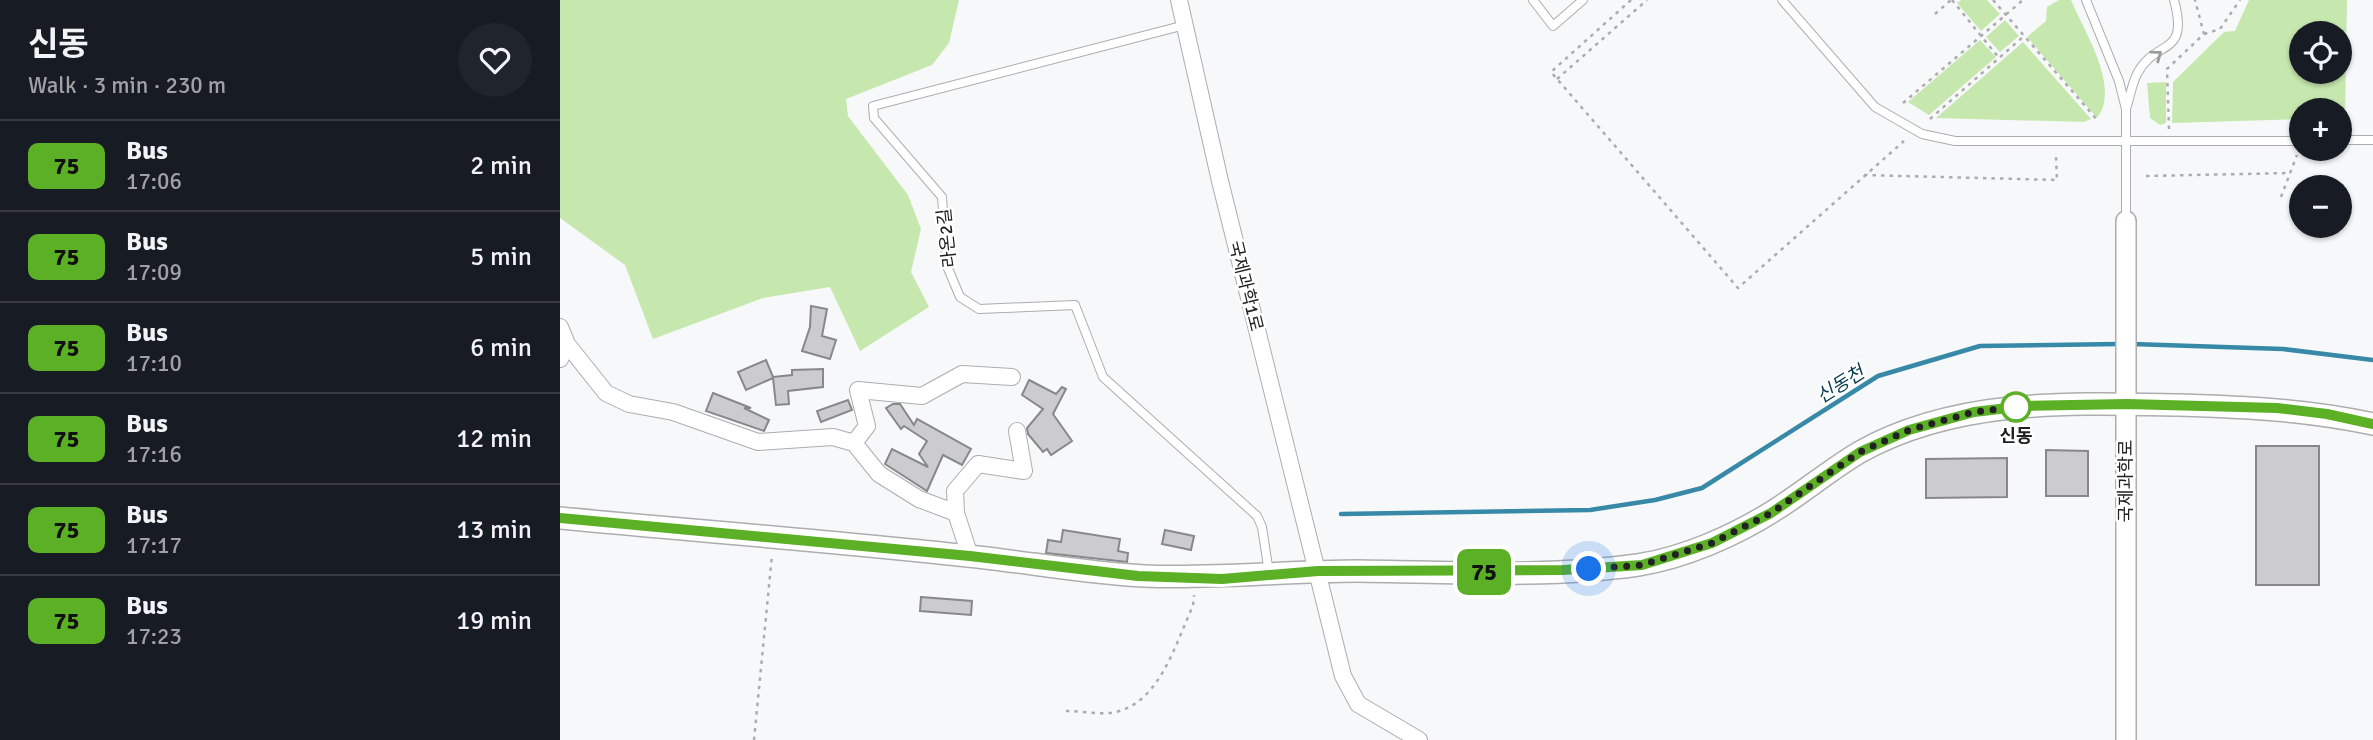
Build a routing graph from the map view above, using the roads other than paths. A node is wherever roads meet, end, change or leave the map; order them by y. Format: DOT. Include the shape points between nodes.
graph roads {
  1 [pos="1179,0"];
  2 [pos="1534,0"];
  3 [pos="1583,0"];
  4 [pos="1782,0"];
  5 [pos="2086,0"];
  6 [pos="2174,0"];
  7 [pos="1185,26"];
  8 [pos="2126,109"];
  9 [pos="2373,139"];
  10 [pos="2352,140"];
  11 [pos="2289,141"];
  12 [pos="2125,143"];
  13 [pos="2126,221"];
  14 [pos="560,327"];
  15 [pos="563,351"];
  16 [pos="1012,377"];
  17 [pos="2127,404"];
  18 [pos="2373,424"];
  19 [pos="1017,430"];
  20 [pos="854,443"];
  21 [pos="956,513"];
  22 [pos="560,518"];
  23 [pos="970,556"];
  24 [pos="1318,571"];
  25 [pos="1269,573"];
  26 [pos="1419,740"];
  27 [pos="2126,740"];
  1 -- 7 [label="street, 국제과학1로"];
  2 -- 3 [label="lane" via="1553,26"];
  4 -- 12 [label="lane" via="1867,100 1922,134 1955,141"];
  5 -- 8 [label="lane"];
  8 -- 6 [label="lane, one-way" via="2137,74 2172,44 2178,32"];
  7 -- 24 [label="street, 국제과학1로"];
  7 -- 25 [label="lane, 라온2길" via="873,106 874,118 942,197 947,266 960,297 979,309 1075,305 1103,377 1257,516"];
  8 -- 12 [label="lane"];
  9 -- 10 [label="lane"];
  11 -- 12 [label="lane"];
  12 -- 13 [label="lane"];
  13 -- 17 [label="street, 국제과학로"];
  14 -- 15 [label="street"];
  15 -- 20 [label="street" via="606,393 629,404 673,412 758,442 834,438"];
  16 -- 20 [label="street" via="962,374 922,396 858,390 867,426"];
  17 -- 18 [label="main road" via="2277,408"];
  17 -- 24 [label="main road" via="1974,412 1909,430 1860,452 1771,513 1712,543 1642,565 1563,570"];
  17 -- 27 [label="street, 국제과학로"];
  19 -- 21 [label="street" via="1024,471 978,464 955,491"];
  20 -- 21 [label="street" via="879,474 919,499"];
  21 -- 23 [label="street"];
  22 -- 23 [label="main road"];
  23 -- 25 [label="main road" via="1138,576 1222,579"];
  24 -- 25 [label="main road"];
  24 -- 26 [label="street, 국제과학1로" via="1343,676 1358,704"];
}
